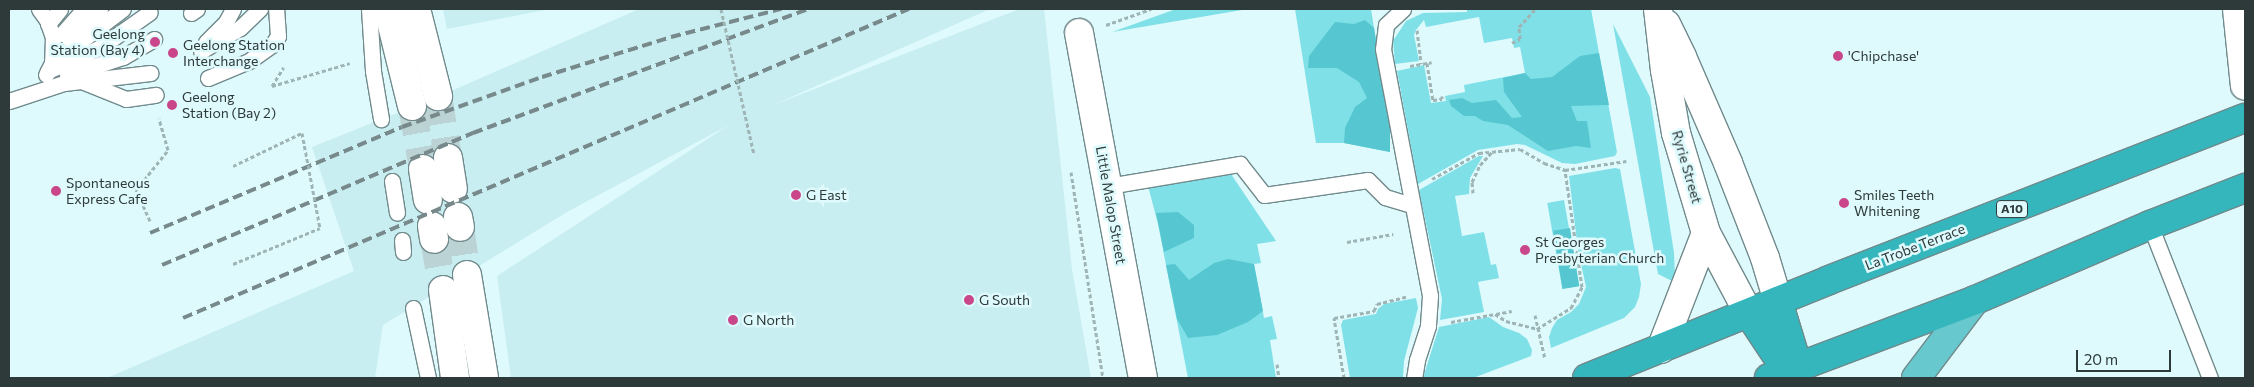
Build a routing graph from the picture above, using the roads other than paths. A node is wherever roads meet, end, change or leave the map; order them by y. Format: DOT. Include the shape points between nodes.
graph roads {
  1 [pos="39,9"];
  2 [pos="60,9"];
  3 [pos="84,9"];
  4 [pos="100,9"];
  5 [pos="123,9"];
  6 [pos="233,9"];
  7 [pos="260,9"];
  8 [pos="276,9"];
  9 [pos="369,9"];
  10 [pos="388,9"];
  11 [pos="407,9"];
  12 [pos="416,9"];
  13 [pos="1403,9"];
  14 [pos="1658,9"];
  15 [pos="2237,9"];
  16 [pos="150,12"];
  17 [pos="48,24"];
  18 [pos="1079,33"];
  19 [pos="154,39"];
  20 [pos="50,63"];
  21 [pos="150,72"];
  22 [pos="208,78"];
  23 [pos="83,81"];
  24 [pos="2245,86"];
  25 [pos="156,95"];
  26 [pos="23,96"];
  27 [pos="438,96"];
  28 [pos="9,101"];
  29 [pos="2245,118"];
  30 [pos="381,119"];
  31 [pos="448,158"];
  32 [pos="423,169"];
  33 [pos="392,181"];
  34 [pos="1108,186"];
  35 [pos="2245,188"];
  36 [pos="453,189"];
  37 [pos="1410,199"];
  38 [pos="428,200"];
  39 [pos="397,213"];
  40 [pos="2150,225"];
  41 [pos="1706,232"];
  42 [pos="467,275"];
  43 [pos="443,290"];
  44 [pos="1974,300"];
  45 [pos="1778,301"];
  46 [pos="413,308"];
  47 [pos="1749,314"];
  48 [pos="450,330"];
  49 [pos="1661,349"];
  50 [pos="1789,374"];
  51 [pos="428,378"];
  52 [pos="455,378"];
  53 [pos="464,378"];
  54 [pos="484,378"];
  55 [pos="1143,378"];
  56 [pos="1414,378"];
  57 [pos="1587,378"];
  58 [pos="1916,378"];
  59 [pos="2210,378"];
  1 -- 17 [label="lane"];
  2 -- 17 [label="lane"];
  3 -- 20 [label="lane"];
  4 -- 20 [label="lane"];
  5 -- 20 [label="lane"];
  6 -- 7 [label="lane" via="218,32 201,49 240,28"];
  8 -- 22 [label="lane" via="278,36 272,46 249,61"];
  9 -- 30 [label="lane" via="373,71"];
  10 -- 11 [label="street" via="412,106"];
  12 -- 27 [label="street"];
  13 -- 37 [label="lane" via="1386,25 1383,49"];
  14 -- 41 [label="street, Ryrie Street" via="1676,133"];
  14 -- 45 [label="street, Ryrie Street" via="1728,163"];
  15 -- 24 [label="street"];
  16 -- 20 [label="lane" via="99,48"];
  17 -- 20 [label="lane"];
  18 -- 34 [label="street, Little Malop Street"];
  19 -- 20 [label="lane" via="123,57 94,68"];
  20 -- 26 [label="lane"];
  21 -- 23 [label="lane"];
  23 -- 25 [label="lane" via="126,99"];
  23 -- 26 [label="lane" via="54,85"];
  26 -- 28 [label="lane"];
  29 -- 45 [label="highway, La Trobe Terrace / A10"];
  31 -- 36 [label="street"];
  32 -- 38 [label="street"];
  33 -- 39 [label="lane"];
  34 -- 37 [label="lane" via="1240,164 1264,196 1368,180 1385,197"];
  34 -- 55 [label="street, Little Malop Street"];
  35 -- 40 [label="highway"];
  37 -- 56 [label="lane" via="1430,296 1428,326"];
  40 -- 44 [label="highway"];
  40 -- 59 [label="lane"];
  41 -- 47 [label="street, Ryrie Street"];
  41 -- 49 [label="street"];
  42 -- 54 [label="street"];
  43 -- 48 [label="street"];
  44 -- 50 [label="highway"];
  44 -- 58 [label="main road"];
  45 -- 47 [label="highway, La Trobe Terrace / A10"];
  45 -- 50 [label="highway"];
  46 -- 51 [label="lane"];
  47 -- 49 [label="highway, La Trobe Terrace / A10"];
  47 -- 50 [label="highway"];
  48 -- 52 [label="street"];
  48 -- 53 [label="street"];
  49 -- 57 [label="highway, La Trobe Terrace / A10"];
}
